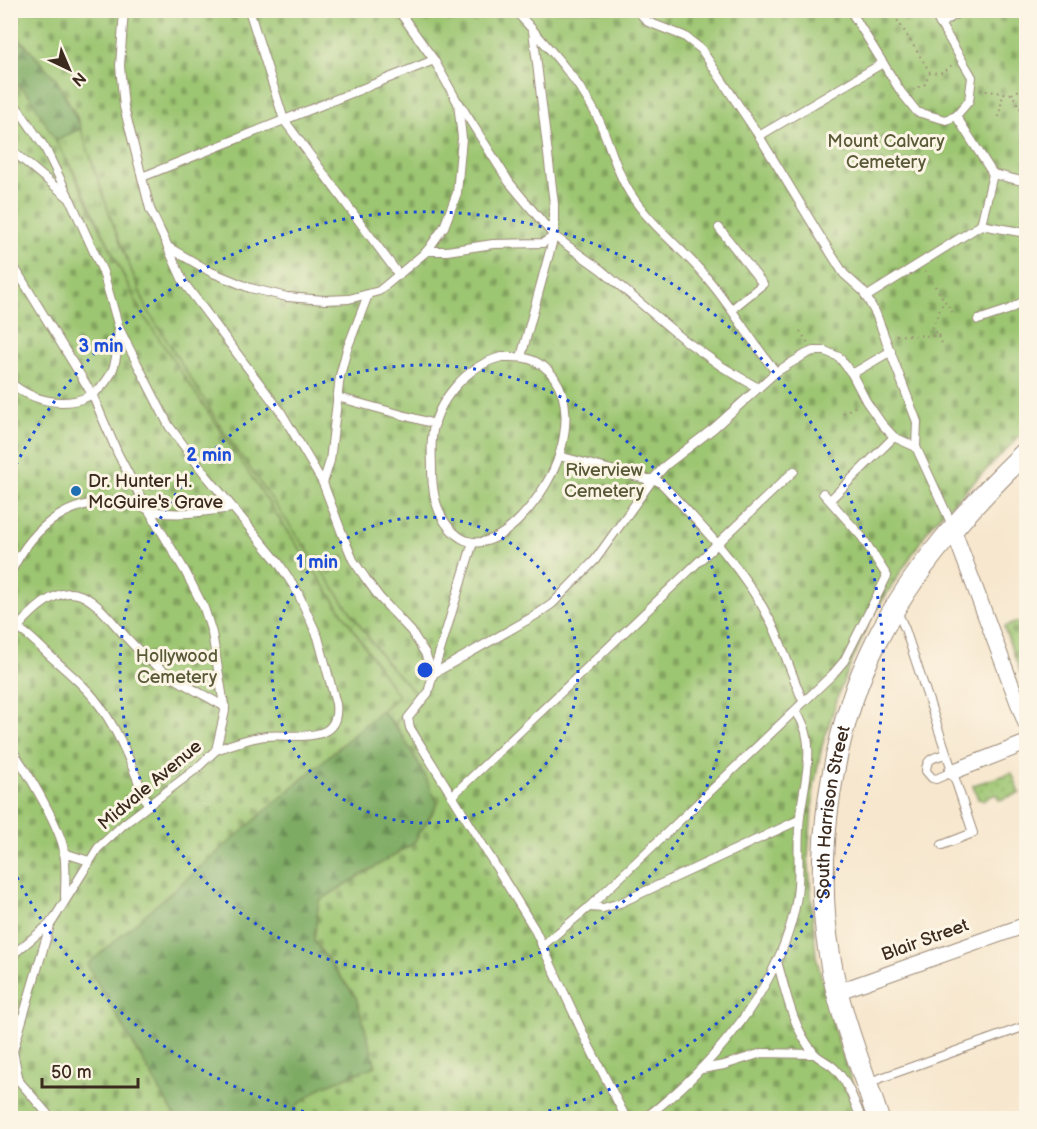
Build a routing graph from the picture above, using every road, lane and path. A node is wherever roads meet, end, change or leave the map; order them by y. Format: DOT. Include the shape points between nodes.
graph roads {
  1 [pos="124,10"];
  2 [pos="249,10"];
  3 [pos="398,10"];
  4 [pos="514,10"];
  5 [pos="637,10"];
  6 [pos="850,10"];
  7 [pos="891,10"];
  8 [pos="932,10"];
  9 [pos="963,10"];
  10 [pos="940,24"];
  11 [pos="532,31"];
  12 [pos="958,54"];
  13 [pos="434,60"];
  14 [pos="883,63"];
  15 [pos="930,73"];
  16 [pos="1026,86"];
  17 [pos="971,88"];
  18 [pos="901,92"];
  19 [pos="1003,93"];
  20 [pos="1012,94"];
  21 [pos="10,97"];
  22 [pos="458,103"];
  23 [pos="956,116"];
  24 [pos="999,117"];
  25 [pos="1026,118"];
  26 [pos="284,120"];
  27 [pos="759,136"];
  28 [pos="10,149"];
  29 [pos="993,174"];
  30 [pos="142,177"];
  31 [pos="1026,182"];
  32 [pos="70,200"];
  33 [pos="981,225"];
  34 [pos="719,228"];
  35 [pos="1026,233"];
  36 [pos="554,236"];
  37 [pos="168,247"];
  38 [pos="427,251"];
  39 [pos="10,260"];
  40 [pos="920,263"];
  41 [pos="399,275"];
  42 [pos="368,295"];
  43 [pos="866,297"];
  44 [pos="1026,300"];
  45 [pos="944,301"];
  46 [pos="732,309"];
  47 [pos="955,316"];
  48 [pos="978,320"];
  49 [pos="119,328"];
  50 [pos="800,331"];
  51 [pos="896,335"];
  52 [pos="939,335"];
  53 [pos="942,343"];
  54 [pos="813,351"];
  55 [pos="891,351"];
  56 [pos="521,357"];
  57 [pos="776,372"];
  58 [pos="852,374"];
  59 [pos="13,388"];
  60 [pos="758,388"];
  61 [pos="92,394"];
  62 [pos="337,397"];
  63 [pos="866,401"];
  64 [pos="843,413"];
  65 [pos="435,424"];
  66 [pos="894,437"];
  67 [pos="916,447"];
  68 [pos="559,456"];
  69 [pos="1025,458"];
  70 [pos="794,471"];
  71 [pos="653,479"];
  72 [pos="323,483"];
  73 [pos="823,493"];
  74 [pos="830,500"];
  75 [pos="232,508"];
  76 [pos="147,509"];
  77 [pos="953,529"];
  78 [pos="473,542"];
  79 [pos="717,543"];
  80 [pos="10,574"];
  81 [pos="896,608"];
  82 [pos="14,626"];
  83 [pos="433,674"];
  84 [pos="803,702"];
  85 [pos="225,707"];
  86 [pos="795,711"];
  87 [pos="1026,724"];
  88 [pos="1026,743"];
  89 [pos="10,747"];
  90 [pos="216,750"];
  91 [pos="946,754"];
  92 [pos="952,772"];
  93 [pos="452,796"];
  94 [pos="148,806"];
  95 [pos="799,819"];
  96 [pos="942,845"];
  97 [pos="64,853"];
  98 [pos="89,861"];
  99 [pos="64,900"];
  100 [pos="589,908"];
  101 [pos="52,922"];
  102 [pos="1026,925"];
  103 [pos="542,946"];
  104 [pos="10,957"];
  105 [pos="777,961"];
  106 [pos="837,992"];
  107 [pos="1026,1026"];
  108 [pos="813,1053"];
  109 [pos="702,1069"];
  110 [pos="15,1079"];
  111 [pos="867,1083"];
  112 [pos="51,1119"];
  113 [pos="626,1119"];
  114 [pos="644,1119"];
  115 [pos="861,1119"];
  116 [pos="878,1119"];
  1 -- 30 [label="lane" via="121,76 130,136"];
  2 -- 26 [label="lane"];
  3 -- 13 [label="lane"];
  4 -- 11 [label="lane"];
  5 -- 27 [label="lane" via="648,22 684,36 701,49"];
  6 -- 14 [label="lane"];
  7 -- 15 [label="path"];
  8 -- 10 [label="lane"];
  9 -- 10 [label="lane"];
  10 -- 12 [label="lane"];
  11 -- 36 [label="lane" via="546,126"];
  11 -- 46 [label="lane" via="583,93 607,137 630,193"];
  12 -- 15 [label="path" via="949,69"];
  12 -- 17 [label="lane" via="972,77"];
  13 -- 22 [label="lane"];
  13 -- 26 [label="lane"];
  14 -- 18 [label="lane"];
  14 -- 27 [label="lane"];
  15 -- 18 [label="path" via="921,87"];
  16 -- 20 [label="path"];
  17 -- 19 [label="path"];
  17 -- 23 [label="lane" via="969,100"];
  18 -- 23 [label="lane" via="924,116 946,120"];
  19 -- 20 [label="path"];
  19 -- 24 [label="path"];
  20 -- 25 [label="path"];
  21 -- 32 [label="lane" via="45,148"];
  22 -- 36 [label="lane" via="509,182"];
  22 -- 38 [label="lane" via="462,138 457,194 444,227"];
  23 -- 29 [label="lane"];
  26 -- 30 [label="lane"];
  26 -- 41 [label="lane"];
  27 -- 43 [label="lane" via="844,274"];
  28 -- 32 [label="lane"];
  29 -- 31 [label="lane"];
  29 -- 33 [label="lane"];
  30 -- 37 [label="lane" via="150,209"];
  32 -- 49 [label="lane" via="103,272"];
  33 -- 35 [label="lane"];
  33 -- 40 [label="lane"];
  34 -- 46 [label="lane" via="763,284"];
  36 -- 38 [label="lane" via="543,243"];
  36 -- 56 [label="lane"];
  36 -- 60 [label="lane" via="683,339"];
  37 -- 42 [label="lane" via="212,272 272,294 325,300"];
  37 -- 72 [label="lane" via="178,274 266,389"];
  38 -- 41 [label="lane"];
  39 -- 61 [label="lane, Midvale Avenue"];
  40 -- 43 [label="lane"];
  40 -- 45 [label="path"];
  41 -- 42 [label="lane"];
  42 -- 62 [label="lane" via="347,349"];
  43 -- 55 [label="lane"];
  44 -- 48 [label="lane"];
  45 -- 47 [label="path"];
  45 -- 52 [label="path" via="932,327"];
  46 -- 57 [label="lane"];
  49 -- 61 [label="lane" via="110,375"];
  49 -- 75 [label="lane" via="173,432"];
  50 -- 54 [label="path"];
  51 -- 52 [label="path"];
  52 -- 53 [label="path"];
  54 -- 57 [label="lane"];
  54 -- 58 [label="lane" via="838,357"];
  55 -- 58 [label="lane"];
  55 -- 67 [label="lane" via="917,422"];
  56 -- 65 [label="lane" via="494,359 468,374 447,400"];
  56 -- 68 [label="lane" via="545,368 562,394 565,422"];
  57 -- 60 [label="lane"];
  58 -- 63 [label="lane"];
  59 -- 61 [label="lane" via="63,403"];
  60 -- 71 [label="lane"];
  61 -- 76 [label="lane, Midvale Avenue"];
  62 -- 65 [label="lane"];
  62 -- 72 [label="lane" via="330,461"];
  63 -- 64 [label="path"];
  63 -- 66 [label="lane"];
  65 -- 78 [label="lane" via="432,484 437,506 451,530"];
  66 -- 67 [label="lane"];
  66 -- 74 [label="lane"];
  67 -- 77 [label="lane"];
  68 -- 71 [label="lane"];
  68 -- 78 [label="lane" via="549,479 520,519 494,538"];
  69 -- 77 [label="street, South Harrison Street"];
  70 -- 79 [label="lane"];
  71 -- 79 [label="lane"];
  71 -- 83 [label="lane" via="614,535 566,591 536,615"];
  72 -- 83 [label="lane" via="353,560 380,598 411,631"];
  73 -- 74 [label="lane"];
  74 -- 84 [label="lane" via="862,537 887,579 844,661"];
  75 -- 76 [label="lane" via="184,513"];
  75 -- 90 [label="lane" via="282,568 306,608 321,644 336,715 330,727 319,735 261,737"];
  76 -- 80 [label="lane" via="131,504 93,503 67,510 29,542"];
  76 -- 85 [label="lane, Midvale Avenue" via="185,571 207,617"];
  77 -- 81 [label="street, South Harrison Street"];
  77 -- 87 [label="street"];
  78 -- 83 [label="lane"];
  79 -- 84 [label="lane" via="768,617"];
  79 -- 93 [label="lane"];
  81 -- 91 [label="lane"];
  81 -- 106 [label="street, South Harrison Street" via="877,640 855,694 838,753 828,812 825,922"];
  82 -- 85 [label="lane" via="52,598 70,594 86,597 160,669"];
  82 -- 94 [label="lane" via="96,700 119,738"];
  83 -- 93 [label="lane" via="428,693 408,718 410,728"];
  84 -- 86 [label="lane"];
  85 -- 90 [label="lane, Midvale Avenue"];
  86 -- 95 [label="lane" via="803,722 808,745"];
  86 -- 100 [label="lane"];
  88 -- 92 [label="street"];
  89 -- 97 [label="lane" via="57,831"];
  90 -- 94 [label="lane, Midvale Avenue"];
  91 -- 92 [label="lane"];
  91 -- 92 [label="lane" via="930,759 926,771 936,779"];
  92 -- 96 [label="lane" via="973,833"];
  93 -- 103 [label="lane"];
  94 -- 98 [label="lane, Midvale Avenue" via="118,828"];
  95 -- 100 [label="lane" via="620,903"];
  95 -- 105 [label="lane" via="794,912"];
  97 -- 98 [label="lane"];
  97 -- 99 [label="lane"];
  98 -- 99 [label="lane, Midvale Avenue"];
  99 -- 101 [label="lane, Midvale Avenue"];
  100 -- 103 [label="lane"];
  101 -- 104 [label="lane, Midvale Avenue"];
  101 -- 110 [label="lane" via="15,1041"];
  102 -- 106 [label="street, Blair Street"];
  103 -- 113 [label="lane"];
  105 -- 108 [label="lane" via="795,1020"];
  105 -- 109 [label="lane" via="746,1014"];
  106 -- 111 [label="street, South Harrison Street"];
  107 -- 111 [label="lane"];
  108 -- 109 [label="lane" via="762,1053"];
  108 -- 115 [label="lane" via="840,1075"];
  109 -- 114 [label="lane"];
  110 -- 112 [label="lane"];
  111 -- 116 [label="street, South Harrison Street"];
}
